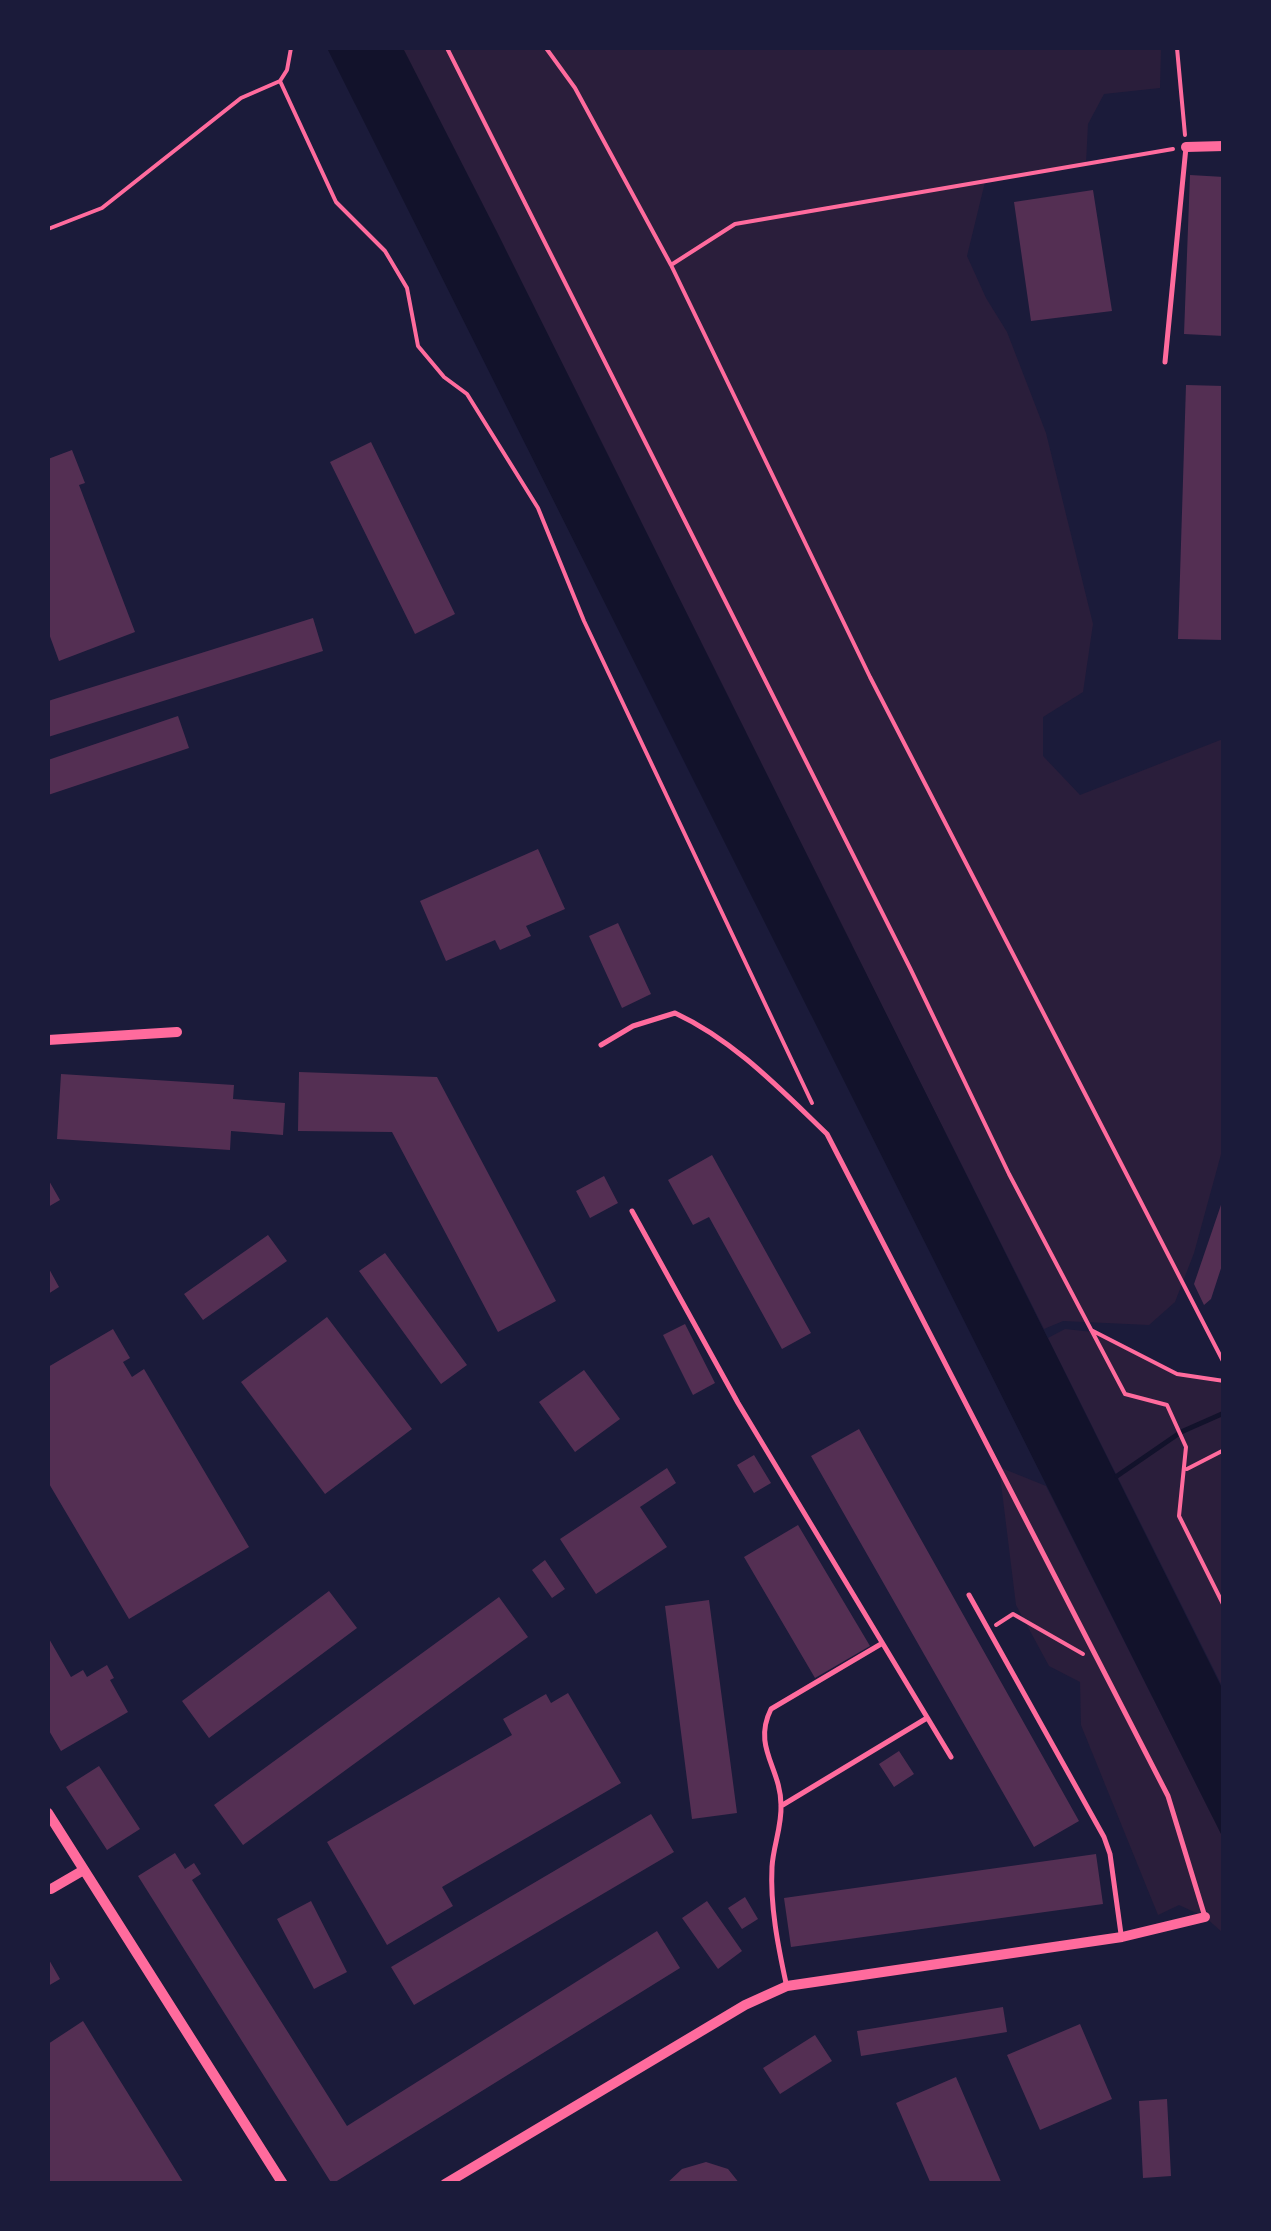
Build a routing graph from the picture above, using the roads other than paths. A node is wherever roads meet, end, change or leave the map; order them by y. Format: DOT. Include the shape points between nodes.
graph roads {
  1 [pos="1224,146"];
  2 [pos="1186,147"];
  3 [pos="1165,362"];
  4 [pos="177,1032"];
  5 [pos="48,1040"];
  6 [pos="600,1044"];
  7 [pos="632,1212"];
  8 [pos="969,1595"];
  9 [pos="882,1644"];
  10 [pos="927,1718"];
  11 [pos="951,1757"];
  12 [pos="782,1806"];
  13 [pos="48,1812"];
  14 [pos="82,1871"];
  15 [pos="49,1890"];
  16 [pos="1206,1916"];
  17 [pos="1122,1938"];
  18 [pos="787,1986"];
  19 [pos="284,2184"];
  20 [pos="445,2184"];
  1 -- 2 [label="street"];
  2 -- 3 [label="lane"];
  4 -- 5 [label="street"];
  6 -- 16 [label="lane" via="675,1013 759,1068 827,1134 1168,1796"];
  7 -- 9 [label="lane"];
  8 -- 17 [label="lane" via="1104,1838"];
  9 -- 10 [label="lane"];
  9 -- 12 [label="lane" via="771,1709 762,1736"];
  10 -- 11 [label="lane"];
  10 -- 12 [label="lane"];
  12 -- 18 [label="lane" via="773,1905"];
  13 -- 14 [label="street"];
  14 -- 15 [label="street"];
  14 -- 19 [label="street"];
  16 -- 17 [label="street"];
  17 -- 18 [label="street"];
  18 -- 20 [label="street"];
}
